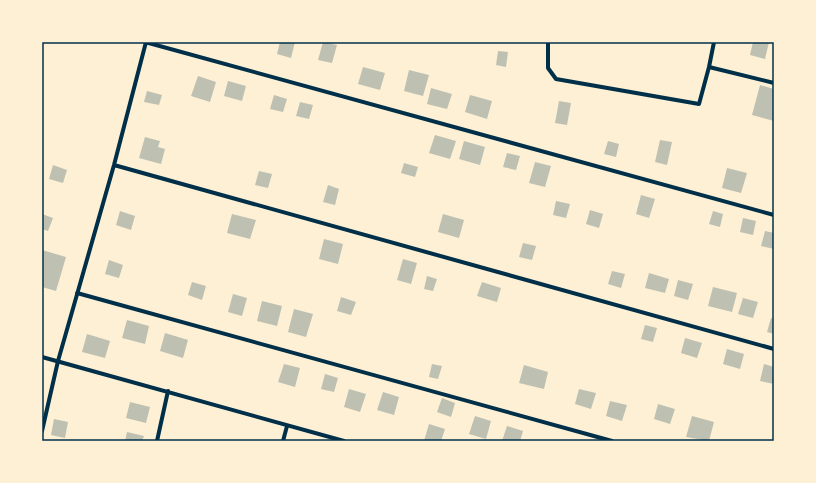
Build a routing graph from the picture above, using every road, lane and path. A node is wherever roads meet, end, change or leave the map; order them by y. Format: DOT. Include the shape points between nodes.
graph roads {
  1 [pos="146,42"];
  2 [pos="548,42"];
  3 [pos="714,42"];
  4 [pos="708,67"];
  5 [pos="774,83"];
  6 [pos="114,166"];
  7 [pos="774,215"];
  8 [pos="77,293"];
  9 [pos="774,349"];
  10 [pos="42,357"];
  11 [pos="58,361"];
  12 [pos="168,391"];
  13 [pos="287,426"];
  14 [pos="42,431"];
  15 [pos="157,441"];
  16 [pos="283,441"];
  17 [pos="344,441"];
  18 [pos="612,441"];
  1 -- 6 [label="street"];
  1 -- 7 [label="street"];
  2 -- 4 [label="street" via="548,68 556,78 699,104"];
  3 -- 4 [label="street"];
  4 -- 5 [label="street"];
  6 -- 8 [label="street"];
  6 -- 9 [label="street"];
  8 -- 11 [label="street"];
  8 -- 18 [label="street"];
  10 -- 11 [label="street"];
  11 -- 12 [label="street"];
  11 -- 14 [label="street"];
  12 -- 13 [label="street"];
  12 -- 15 [label="street"];
  13 -- 16 [label="street"];
  13 -- 17 [label="street"];
}
